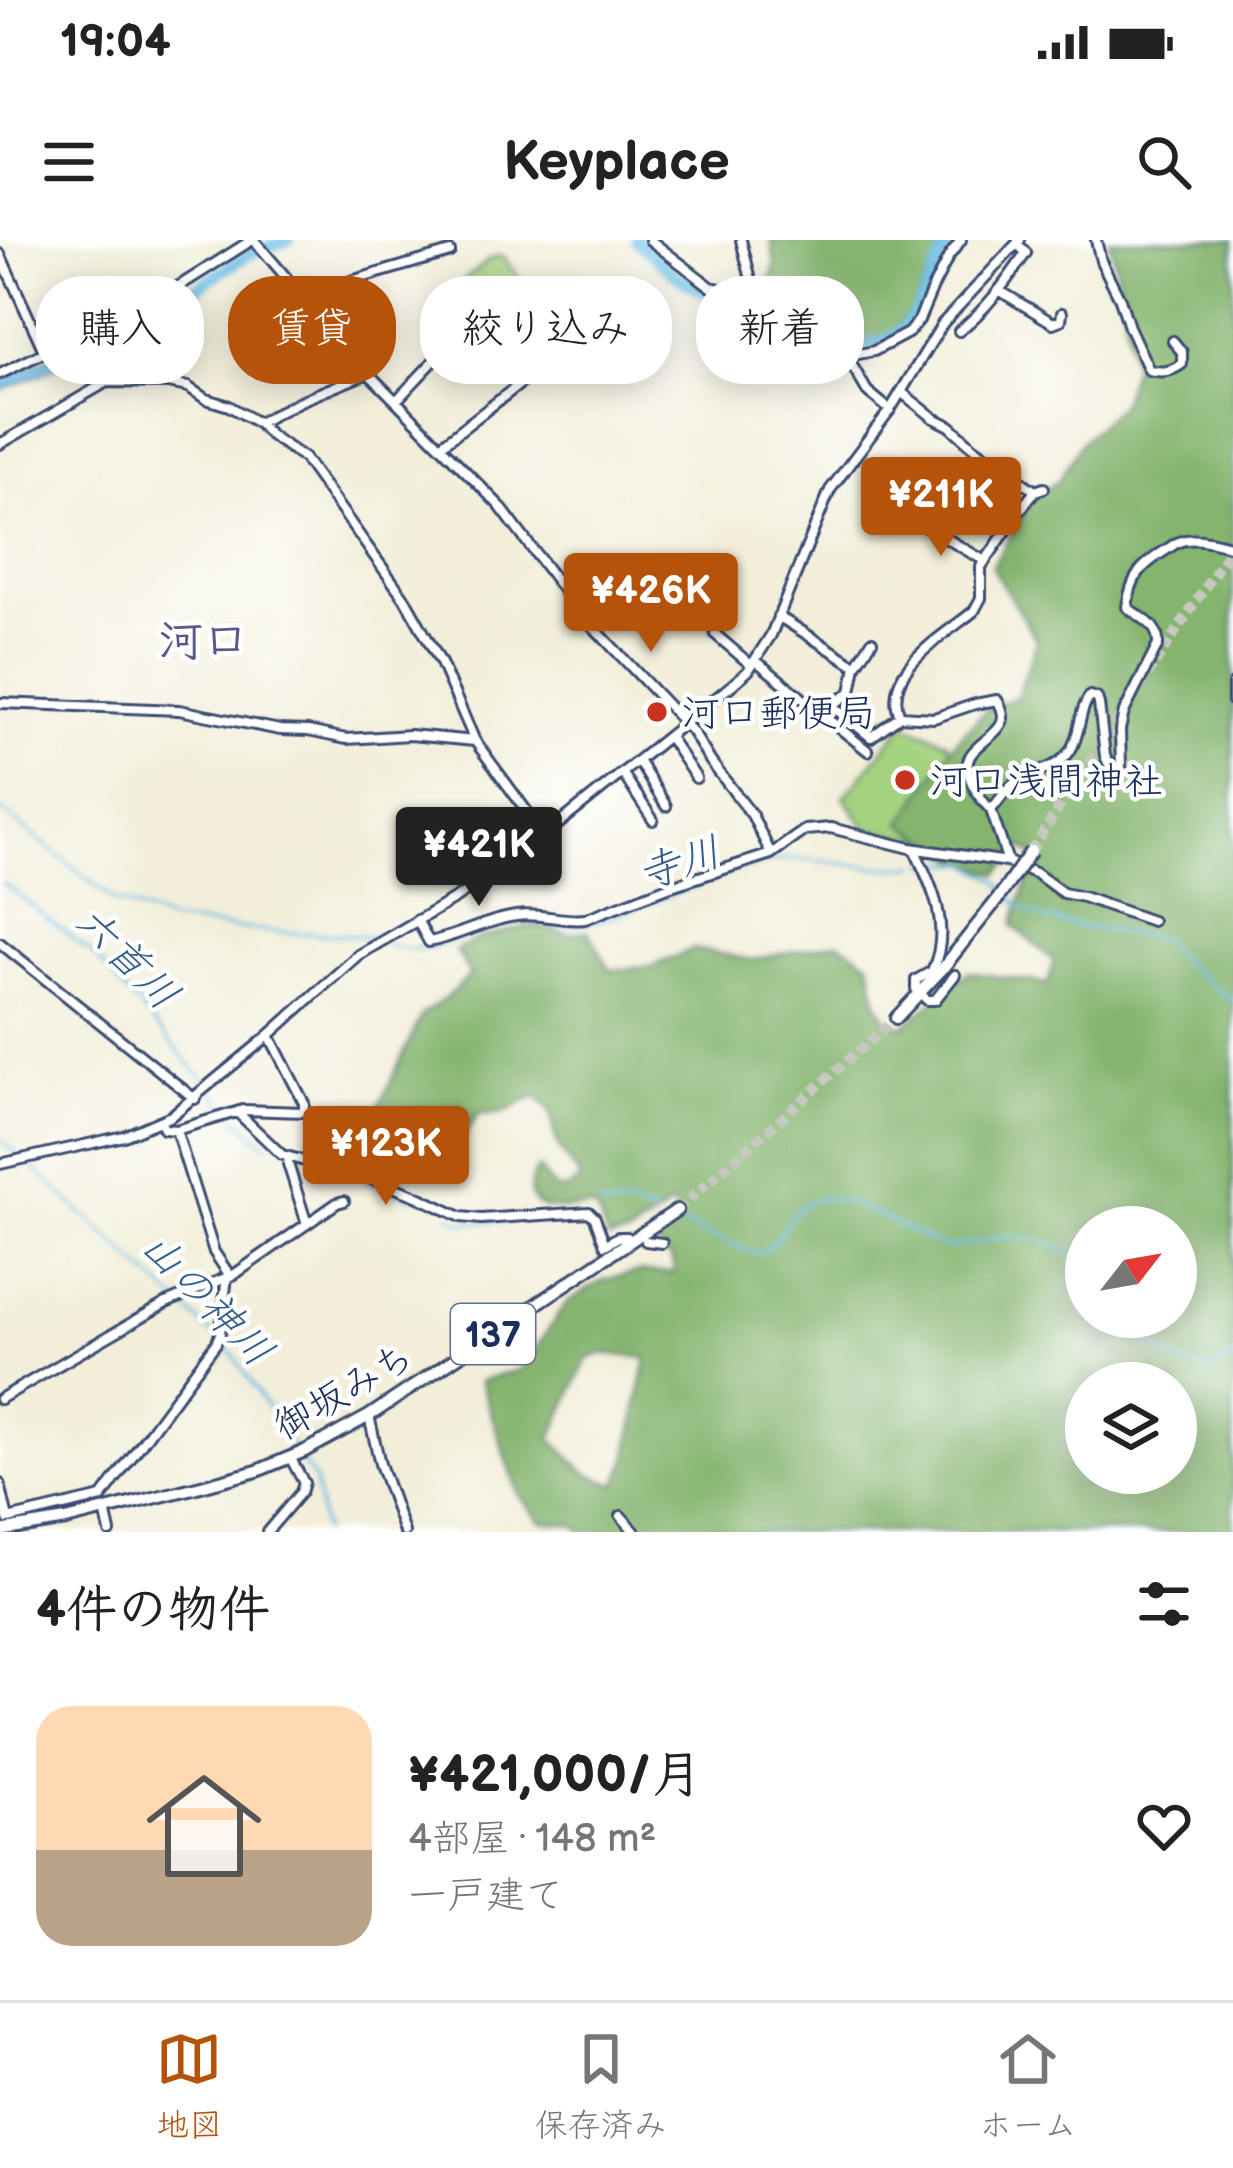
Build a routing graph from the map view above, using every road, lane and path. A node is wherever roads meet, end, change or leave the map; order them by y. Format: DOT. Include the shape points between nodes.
graph roads {
  1 [pos="650,240"];
  2 [pos="741,240"];
  3 [pos="961,240"];
  4 [pos="1096,240"];
  5 [pos="254,241"];
  6 [pos="1016,242"];
  7 [pos="450,253"];
  8 [pos="0,254"];
  9 [pos="1005,255"];
  10 [pos="1018,264"];
  11 [pos="993,268"];
  12 [pos="196,276"];
  13 [pos="284,276"];
  14 [pos="370,276"];
  15 [pos="698,276"];
  16 [pos="749,276"];
  17 [pos="1006,280"];
  18 [pos="1000,291"];
  19 [pos="954,312"];
  20 [pos="1062,313"];
  21 [pos="36,333"];
  22 [pos="1173,341"];
  23 [pos="864,353"];
  24 [pos="36,355"];
  25 [pos="0,374"];
  26 [pos="420,376"];
  27 [pos="341,384"];
  28 [pos="379,384"];
  29 [pos="520,384"];
  30 [pos="863,384"];
  31 [pos="901,392"];
  32 [pos="396,401"];
  33 [pos="890,410"];
  34 [pos="258,423"];
  35 [pos="0,444"];
  36 [pos="440,446"];
  37 [pos="918,522"];
  38 [pos="1233,547"];
  39 [pos="986,561"];
  40 [pos="778,616"];
  41 [pos="715,634"];
  42 [pos="872,641"];
  43 [pos="753,663"];
  44 [pos="856,666"];
  45 [pos="1233,684"];
  46 [pos="1233,700"];
  47 [pos="0,703"];
  48 [pos="832,706"];
  49 [pos="814,708"];
  50 [pos="900,716"];
  51 [pos="686,724"];
  52 [pos="669,737"];
  53 [pos="475,741"];
  54 [pos="868,751"];
  55 [pos="639,762"];
  56 [pos="623,774"];
  57 [pos="697,778"];
  58 [pos="666,806"];
  59 [pos="991,810"];
  60 [pos="653,820"];
  61 [pos="545,836"];
  62 [pos="913,848"];
  63 [pos="1031,851"];
  64 [pos="771,854"];
  65 [pos="1007,862"];
  66 [pos="417,920"];
  67 [pos="1152,921"];
  68 [pos="0,943"];
  69 [pos="955,975"];
  70 [pos="920,995"];
  71 [pos="896,1018"];
  72 [pos="269,1035"];
  73 [pos="195,1099"];
  74 [pos="237,1112"];
  75 [pos="160,1122"];
  76 [pos="176,1130"];
  77 [pos="289,1157"];
  78 [pos="0,1164"];
  79 [pos="344,1202"];
  80 [pos="676,1210"];
  81 [pos="307,1224"];
  82 [pos="627,1238"];
  83 [pos="646,1241"];
  84 [pos="662,1243"];
  85 [pos="229,1276"];
  86 [pos="0,1399"];
  87 [pos="369,1416"];
  88 [pos="296,1455"];
  89 [pos="0,1484"];
  90 [pos="105,1510"];
  91 [pos="621,1516"];
  92 [pos="47,1524"];
  93 [pos="8,1528"];
  94 [pos="31,1532"];
  95 [pos="110,1532"];
  96 [pos="267,1532"];
  97 [pos="404,1532"];
  98 [pos="635,1532"];
  1 -- 15 [label="street"];
  2 -- 16 [label="street"];
  3 -- 23 [label="street" via="919,320"];
  4 -- 22 [label="street" via="1149,370 1182,364"];
  5 -- 12 [label="street"];
  5 -- 13 [label="street"];
  6 -- 9 [label="street"];
  6 -- 10 [label="street" via="1027,253"];
  7 -- 14 [label="street"];
  8 -- 21 [label="street"];
  9 -- 10 [label="street"];
  9 -- 11 [label="street"];
  10 -- 17 [label="street"];
  11 -- 17 [label="street"];
  11 -- 19 [label="street"];
  17 -- 18 [label="street"];
  18 -- 19 [label="street" via="963,328"];
  18 -- 20 [label="street" via="1053,323"];
  19 -- 31 [label="street"];
  24 -- 25 [label="street"];
  26 -- 32 [label="street"];
  27 -- 34 [label="street"];
  28 -- 32 [label="street"];
  29 -- 36 [label="street"];
  30 -- 33 [label="street"];
  31 -- 33 [label="street"];
  31 -- 39 [label="street" via="1040,490"];
  32 -- 36 [label="street"];
  33 -- 40 [label="street" via="830,490"];
  34 -- 35 [label="street" via="188,388 107,382"];
  34 -- 53 [label="street" via="304,458 406,599"];
  36 -- 51 [label="street"];
  37 -- 39 [label="street"];
  38 -- 59 [label="street" via="1181,540 1138,571 1127,608 1151,624 1158,645 1124,712 1118,769 1105,756 1099,704 1090,696 1069,753 1017,782"];
  39 -- 50 [label="street" via="974,611 902,672"];
  40 -- 43 [label="street"];
  40 -- 44 [label="street"];
  41 -- 43 [label="street"];
  42 -- 44 [label="street"];
  43 -- 49 [label="street"];
  43 -- 51 [label="street"];
  44 -- 48 [label="street" via="851,692"];
  45 -- 46 [label="street"];
  47 -- 53 [label="street" via="179,710 346,739"];
  48 -- 49 [label="street"];
  48 -- 50 [label="street" via="871,737"];
  49 -- 54 [label="street"];
  50 -- 59 [label="street" via="934,718 997,700 1002,721 968,763"];
  51 -- 52 [label="street"];
  51 -- 64 [label="street"];
  52 -- 55 [label="street"];
  52 -- 57 [label="street"];
  53 -- 61 [label="street"];
  55 -- 56 [label="street"];
  55 -- 58 [label="street"];
  56 -- 60 [label="street"];
  56 -- 61 [label="street"];
  59 -- 65 [label="street"];
  61 -- 66 [label="street"];
  62 -- 64 [label="street" via="805,830"];
  62 -- 65 [label="street"];
  62 -- 70 [label="street" via="932,886 942,935 932,971 914,984"];
  63 -- 70 [label="highway, bridge"];
  64 -- 66 [label="street" via="585,919 520,915 430,941"];
  65 -- 67 [label="street" via="1063,893"];
  66 -- 72 [label="street" via="341,969"];
  68 -- 73 [label="street"];
  69 -- 70 [label="street" via="934,1000"];
  70 -- 71 [label="highway"];
  72 -- 73 [label="street"];
  72 -- 74 [label="street" via="304,1112"];
  73 -- 75 [label="street"];
  74 -- 76 [label="street"];
  74 -- 77 [label="street"];
  75 -- 76 [label="street"];
  75 -- 78 [label="street"];
  76 -- 85 [label="street"];
  77 -- 81 [label="street"];
  77 -- 82 [label="street" via="372,1179 466,1219 589,1212 605,1245"];
  79 -- 81 [label="street"];
  80 -- 87 [label="highway, 御坂みち / 137"];
  81 -- 85 [label="street"];
  83 -- 84 [label="street"];
  85 -- 86 [label="street"];
  85 -- 93 [label="street" via="218,1338 103,1497"];
  87 -- 88 [label="highway, 御坂みち / 137"];
  87 -- 97 [label="street"];
  88 -- 90 [label="highway, 御坂みち / 137"];
  88 -- 96 [label="street" via="301,1492"];
  89 -- 93 [label="street"];
  90 -- 92 [label="highway, 御坂みち / 137"];
  90 -- 95 [label="street"];
  91 -- 98 [label="street"];
  92 -- 93 [label="highway, 御坂みち / 137"];
  92 -- 94 [label="highway"];
}
